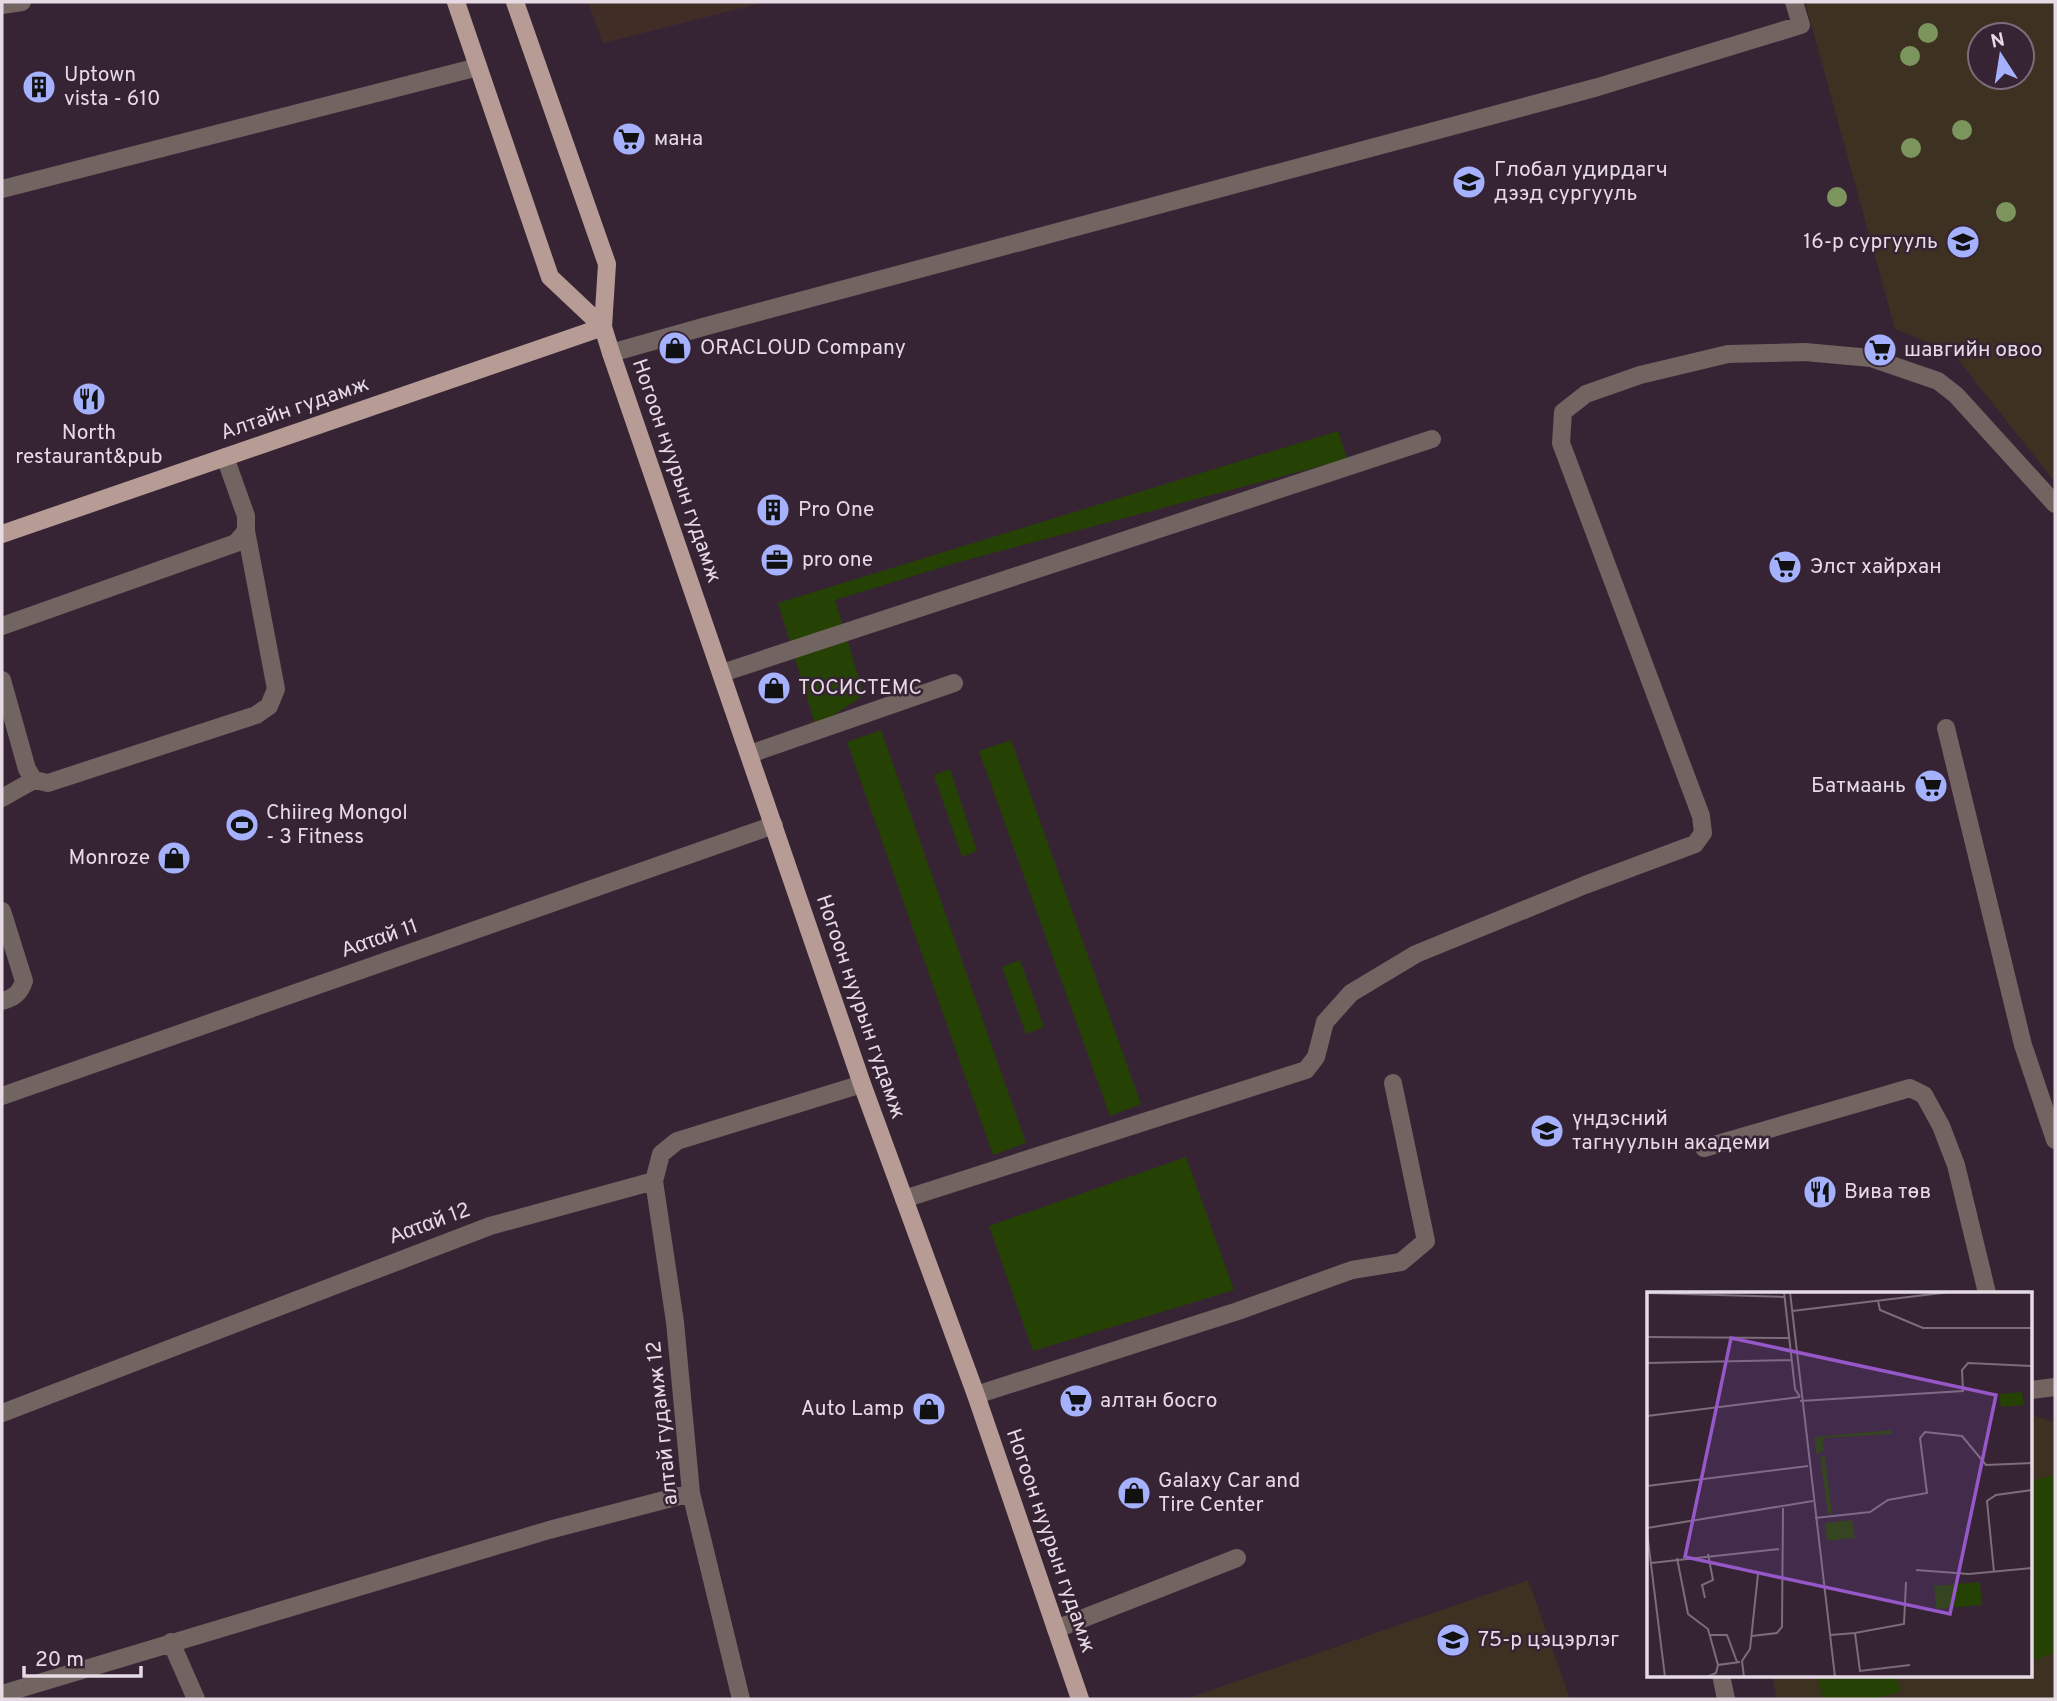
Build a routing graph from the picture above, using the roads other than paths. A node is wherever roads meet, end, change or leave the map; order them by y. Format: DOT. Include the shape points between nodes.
graph roads {
  1 [pos="22,2"];
  2 [pos="456,2"];
  3 [pos="515,2"];
  4 [pos="1794,2"];
  5 [pos="2,5"];
  6 [pos="478,67"];
  7 [pos="2,189"];
  8 [pos="603,327"];
  9 [pos="611,353"];
  10 [pos="1432,439"];
  11 [pos="225,457"];
  12 [pos="2055,504"];
  13 [pos="246,531"];
  14 [pos="2,534"];
  15 [pos="2,626"];
  16 [pos="722,673"];
  17 [pos="2,680"];
  18 [pos="954,683"];
  19 [pos="1946,728"];
  20 [pos="750,754"];
  21 [pos="34,780"];
  22 [pos="2,798"];
  23 [pos="774,825"];
  24 [pos="2,911"];
  25 [pos="2,1001"];
  26 [pos="1393,1083"];
  27 [pos="862,1084"];
  28 [pos="2,1096"];
  29 [pos="2055,1140"];
  30 [pos="1704,1148"];
  31 [pos="654,1181"];
  32 [pos="904,1199"];
  33 [pos="1987,1292"];
  34 [pos="2055,1387"];
  35 [pos="2032,1390"];
  36 [pos="976,1395"];
  37 [pos="2,1413"];
  38 [pos="691,1493"];
  39 [pos="1237,1558"];
  40 [pos="1056,1629"];
  41 [pos="171,1642"];
  42 [pos="1721,1676"];
  43 [pos="2,1694"];
  44 [pos="197,1699"];
  45 [pos="741,1699"];
  46 [pos="1080,1699"];
  47 [pos="1726,1699"];
  1 -- 5 [label="street"];
  2 -- 6 [label="main road, Ногоон нуурын гудамж"];
  3 -- 8 [label="main road, Ногоон нуурын гудамж" via="607,264"];
  4 -- 9 [label="street" via="1801,25 1598,87"];
  6 -- 7 [label="street"];
  6 -- 8 [label="main road, Ногоон нуурын гудамж" via="550,276"];
  8 -- 9 [label="main road, Ногоон нуурын гудамж"];
  8 -- 11 [label="main road, Алтайн гудамж"];
  9 -- 16 [label="main road, Ногоон нуурын гудамж"];
  10 -- 16 [label="street"];
  11 -- 13 [label="street" via="246,516"];
  11 -- 14 [label="main road, Алтайн гудамж"];
  12 -- 32 [label="street" via="1956,395 1938,381 1871,358 1805,352 1728,354 1640,375 1586,394 1563,412 1561,443 1701,816 1703,833 1695,844 1416,954 1351,993 1325,1022 1316,1056 1306,1070"];
  13 -- 15 [label="street" via="236,544"];
  13 -- 21 [label="street" via="276,689 269,706 256,715 48,783"];
  16 -- 20 [label="main road, Ногоон нуурын гудамж"];
  17 -- 21 [label="street"];
  18 -- 20 [label="street"];
  19 -- 29 [label="street" via="2023,1045"];
  20 -- 23 [label="main road, Ногоон нуурын гудамж"];
  21 -- 22 [label="street"];
  23 -- 27 [label="main road, Ногоон нуурын гудамж"];
  23 -- 28 [label="street, Ααταй 11"];
  24 -- 25 [label="street" via="24,981 20,992"];
  26 -- 36 [label="street" via="1426,1241 1401,1262 1352,1270"];
  27 -- 31 [label="street" via="677,1141 661,1154"];
  27 -- 32 [label="main road, Ногоон нуурын гудамж"];
  30 -- 33 [label="street" via="1910,1088 1924,1095 1956,1165"];
  31 -- 37 [label="street, Ααταй 12" via="490,1226"];
  31 -- 38 [label="street, алтай гудамж 12" via="675,1322"];
  32 -- 36 [label="main road, Ногоон нуурын гудамж"];
  34 -- 35 [label="street"];
  36 -- 40 [label="main road, Ногоон нуурын гудамж"];
  38 -- 41 [label="street" via="549,1530"];
  38 -- 45 [label="street, алтай гудамж 12"];
  39 -- 40 [label="street"];
  40 -- 46 [label="main road, Ногоон нуурын гудамж"];
  41 -- 43 [label="street"];
  41 -- 44 [label="street"];
  42 -- 47 [label="street"];
}
